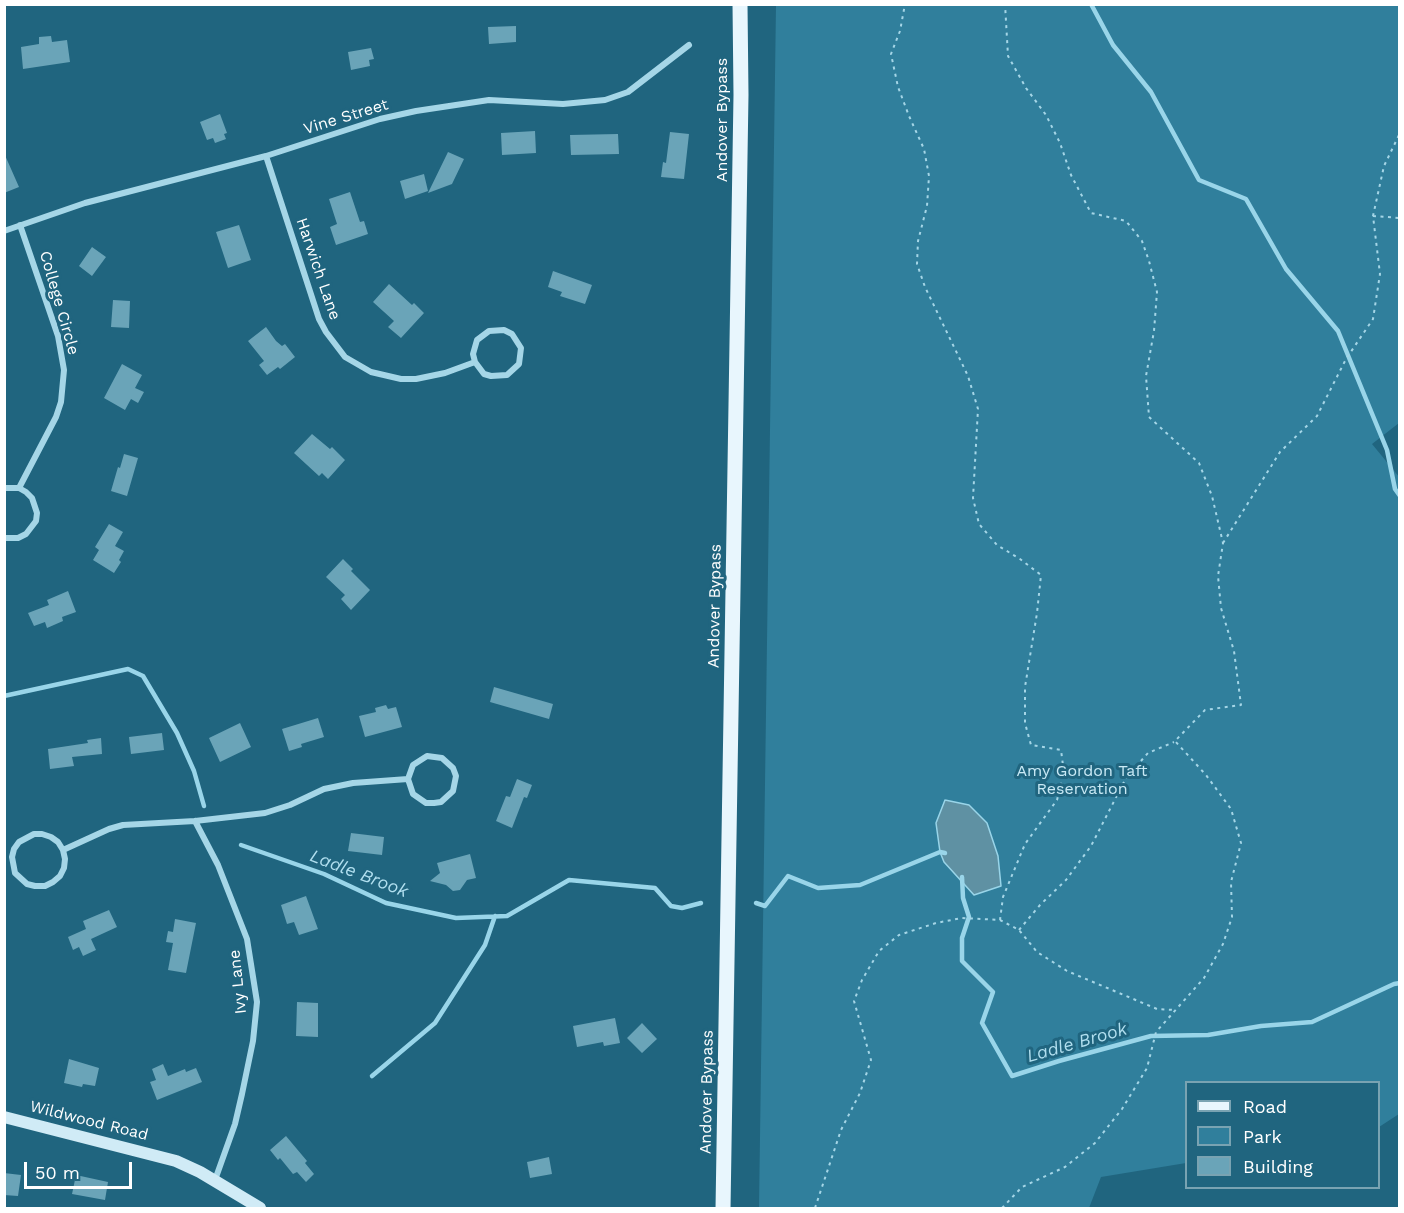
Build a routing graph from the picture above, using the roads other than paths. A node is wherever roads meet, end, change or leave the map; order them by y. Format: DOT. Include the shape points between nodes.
graph roads {
  1 [pos="740,4"];
  2 [pos="689,45"];
  3 [pos="266,156"];
  4 [pos="20,225"];
  5 [pos="4,231"];
  6 [pos="475,362"];
  7 [pos="4,488"];
  8 [pos="19,488"];
  9 [pos="4,538"];
  10 [pos="408,779"];
  11 [pos="195,821"];
  12 [pos="63,850"];
  13 [pos="4,1117"];
  14 [pos="214,1181"];
  15 [pos="260,1209"];
  16 [pos="723,1209"];
  1 -- 16 [label="main road, Andover Bypass"];
  2 -- 3 [label="street, Vine Street" via="628,92 605,100 563,104 489,100 461,103 380,120"];
  3 -- 4 [label="street, Vine Street" via="85,203"];
  3 -- 6 [label="street, Harwich Lane" via="319,319 345,357 371,372 401,379 445,373"];
  4 -- 5 [label="street, Vine Street"];
  4 -- 8 [label="street, College Circle" via="58,336 64,387 56,417"];
  6 -- 6 [label="street" via="477,340 489,331 512,334 521,348 519,364 507,375 484,374"];
  7 -- 8 [label="street"];
  8 -- 9 [label="street" via="32,498 36,521 26,534"];
  10 -- 10 [label="street" via="413,794 434,803 453,791 456,776 442,758 427,756 413,765"];
  10 -- 11 [label="street" via="339,784 265,813"];
  11 -- 12 [label="street" via="123,825"];
  11 -- 14 [label="street, Ivy Lane" via="218,865 247,939 257,1002 245,1084"];
  12 -- 12 [label="street" via="64,868 60,876 45,886 27,884 15,873 14,849 26,837 51,837"];
  13 -- 14 [label="street, Wildwood Road" via="151,1153"];
  14 -- 15 [label="street, Wildwood Road"];
}
